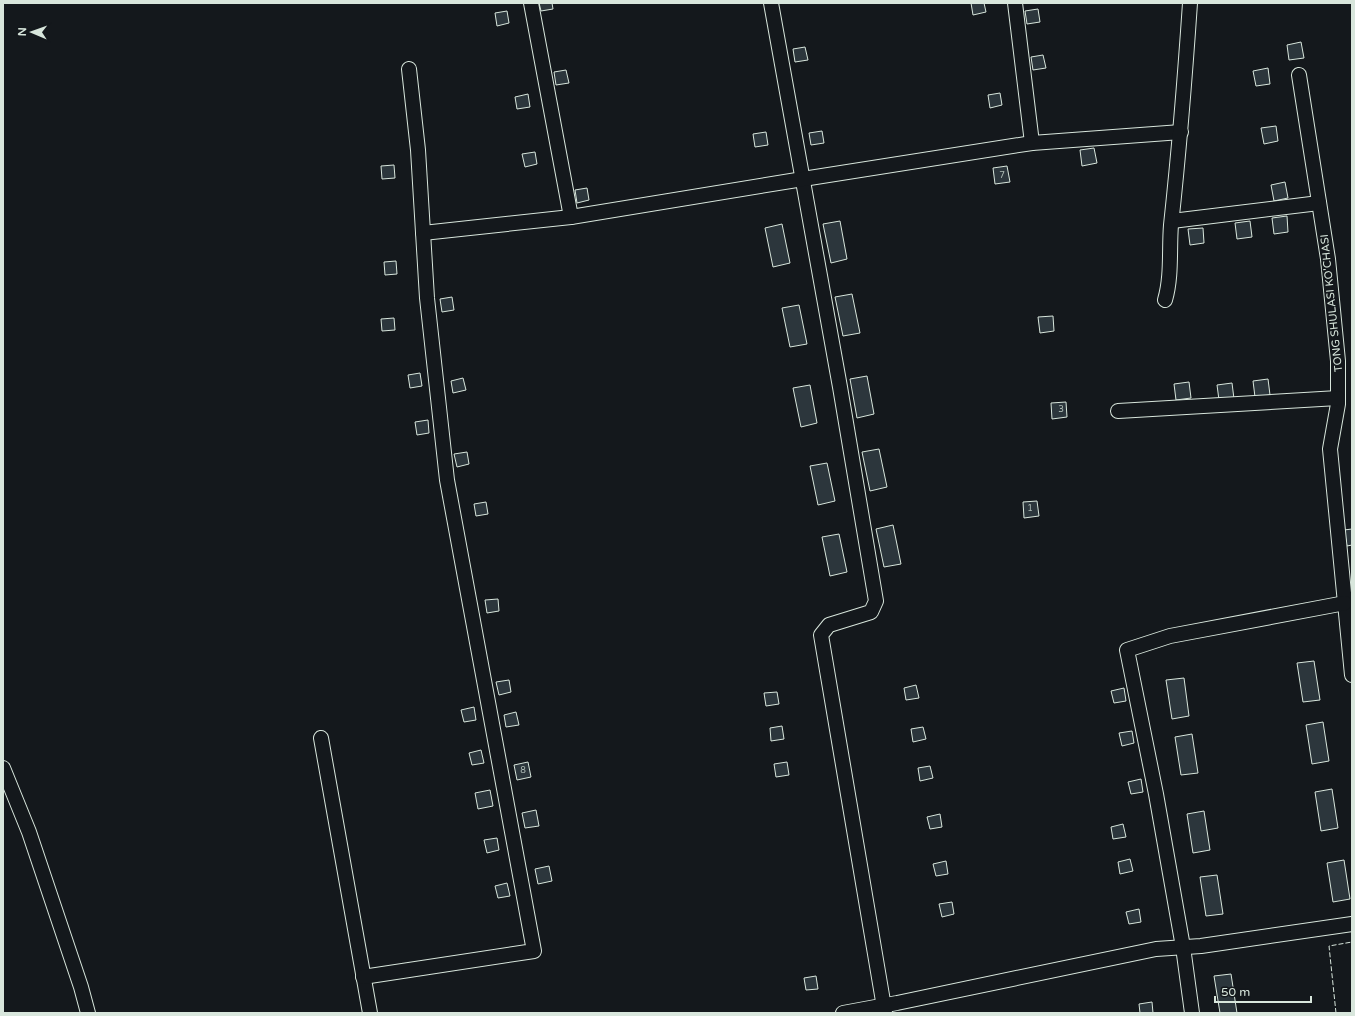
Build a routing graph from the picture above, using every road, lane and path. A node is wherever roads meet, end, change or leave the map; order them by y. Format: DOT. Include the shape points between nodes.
graph roads {
  1 [pos="530,3"];
  2 [pos="771,3"];
  3 [pos="1014,3"];
  4 [pos="1190,3"];
  5 [pos="409,69"];
  6 [pos="1299,76"];
  7 [pos="1181,132"];
  8 [pos="1032,143"];
  9 [pos="803,179"];
  10 [pos="1319,203"];
  11 [pos="571,217"];
  12 [pos="1172,220"];
  13 [pos="423,233"];
  14 [pos="1165,300"];
  15 [pos="1338,398"];
  16 [pos="1118,412"];
  17 [pos="1345,603"];
  18 [pos="1350,634"];
  19 [pos="1352,675"];
  20 [pos="321,738"];
  21 [pos="3,768"];
  22 [pos="1352,924"];
  23 [pos="1183,947"];
  24 [pos="363,977"];
  25 [pos="885,1009"];
  26 [pos="88,1013"];
  27 [pos="370,1013"];
  28 [pos="843,1013"];
  29 [pos="1192,1013"];
  1 -- 11 [label="street"];
  2 -- 9 [label="street"];
  3 -- 8 [label="street"];
  4 -- 7 [label="street"];
  5 -- 13 [label="street" via="418,150"];
  6 -- 10 [label="street, TONG SHULASI KO'CHASI"];
  7 -- 8 [label="street"];
  7 -- 12 [label="street"];
  8 -- 9 [label="street"];
  9 -- 11 [label="street"];
  9 -- 25 [label="street" via="876,601 871,612 828,625 821,635"];
  10 -- 12 [label="street"];
  10 -- 15 [label="street, TONG SHULASI KO'CHASI" via="1329,267 1338,361"];
  11 -- 13 [label="street"];
  12 -- 14 [label="street" via="1168,289"];
  13 -- 24 [label="street" via="427,298 447,480 534,951"];
  15 -- 16 [label="street"];
  15 -- 17 [label="street, TONG SHULASI KO'CHASI" via="1330,449"];
  17 -- 18 [label="street, TONG SHULASI KO'CHASI"];
  17 -- 23 [label="street" via="1170,636 1127,650"];
  18 -- 19 [label="street, TONG SHULASI KO'CHASI"];
  20 -- 24 [label="street"];
  21 -- 26 [label="street" via="29,832"];
  22 -- 23 [label="street"];
  23 -- 25 [label="street" via="1156,949"];
  23 -- 29 [label="street"];
  24 -- 27 [label="street"];
  25 -- 28 [label="street"];
}
